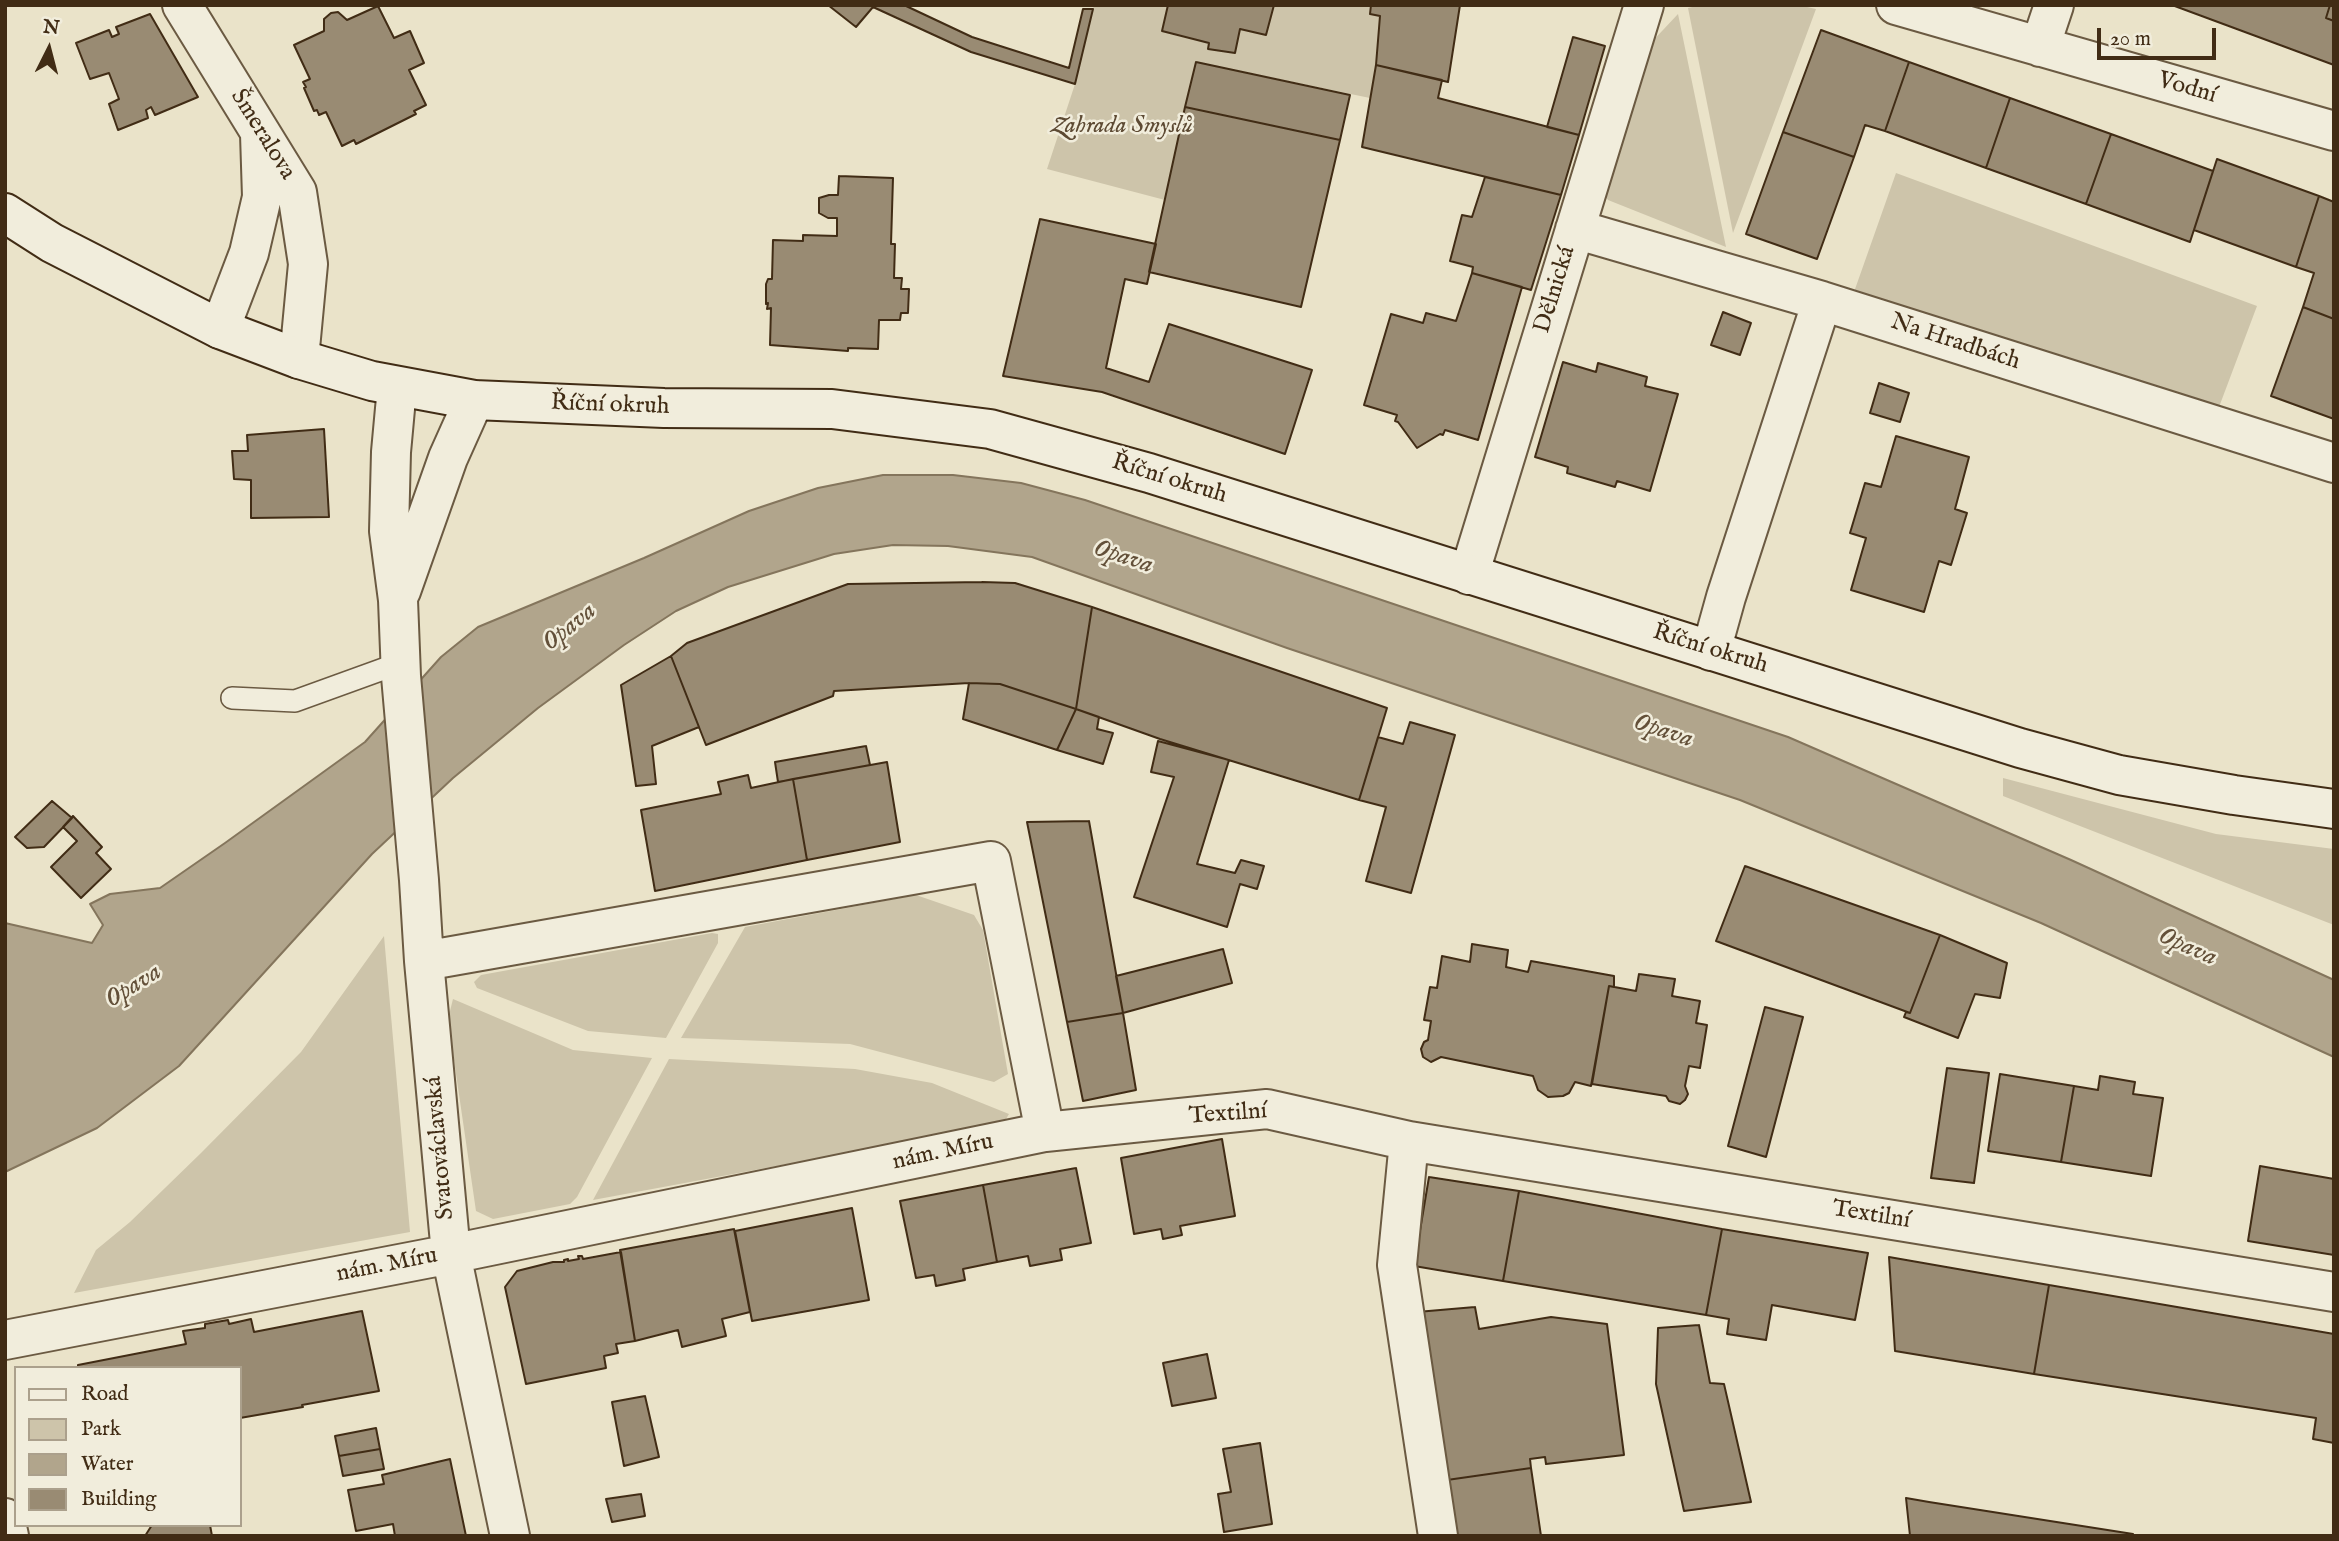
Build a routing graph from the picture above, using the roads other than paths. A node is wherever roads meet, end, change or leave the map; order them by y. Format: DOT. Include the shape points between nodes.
graph roads {
  1 [pos="182,5"];
  2 [pos="1643,5"];
  3 [pos="1896,5"];
  4 [pos="2054,5"];
  5 [pos="2040,47"];
  6 [pos="2334,131"];
  7 [pos="260,134"];
  8 [pos="5,213"];
  9 [pos="1572,240"];
  10 [pos="1822,301"];
  11 [pos="220,329"];
  12 [pos="299,359"];
  13 [pos="397,387"];
  14 [pos="474,400"];
  15 [pos="2334,463"];
  16 [pos="1469,575"];
  17 [pos="398,600"];
  18 [pos="1711,650"];
  19 [pos="401,669"];
  20 [pos="232,698"];
  21 [pos="2334,809"];
  22 [pos="424,961"];
  23 [pos="1045,1132"];
  24 [pos="1409,1141"];
  25 [pos="451,1254"];
  26 [pos="2334,1292"];
  27 [pos="5,1340"];
  28 [pos="5,1518"];
  29 [pos="9,1536"];
  30 [pos="510,1536"];
  31 [pos="1438,1536"];
  1 -- 7 [label="street, Šmeralova"];
  2 -- 9 [label="street, Dělnická"];
  3 -- 5 [label="street, Vodní"];
  4 -- 5 [label="street"];
  5 -- 6 [label="street, Vodní"];
  7 -- 11 [label="street" via="262,197 249,253"];
  7 -- 12 [label="street, Šmeralova" via="298,192 308,264"];
  8 -- 11 [label="street, Říční okruh" via="52,243"];
  9 -- 10 [label="street, Na Hradbách"];
  9 -- 16 [label="street, Dělnická"];
  10 -- 15 [label="street, Na Hradbách"];
  10 -- 18 [label="street"];
  11 -- 12 [label="street, Říční okruh"];
  12 -- 13 [label="street, Říční okruh"];
  13 -- 14 [label="street, Říční okruh"];
  13 -- 17 [label="street" via="389,531"];
  14 -- 16 [label="street, Říční okruh" via="832,409 990,429 1149,473"];
  14 -- 17 [label="street" via="448,458"];
  16 -- 18 [label="street, Říční okruh"];
  17 -- 19 [label="street"];
  18 -- 21 [label="street, Říční okruh" via="2119,775"];
  19 -- 20 [label="lane" via="295,701"];
  19 -- 22 [label="street, Svatováclavská"];
  22 -- 23 [label="street" via="992,861"];
  22 -- 25 [label="street, Svatováclavská"];
  23 -- 24 [label="street, Textilní" via="1267,1109"];
  23 -- 25 [label="street, nám. Míru"];
  24 -- 26 [label="street, Textilní"];
  24 -- 31 [label="street" via="1397,1265"];
  25 -- 27 [label="street, nám. Míru"];
  25 -- 30 [label="street, Svatováclavská"];
  28 -- 29 [label="street"];
}
